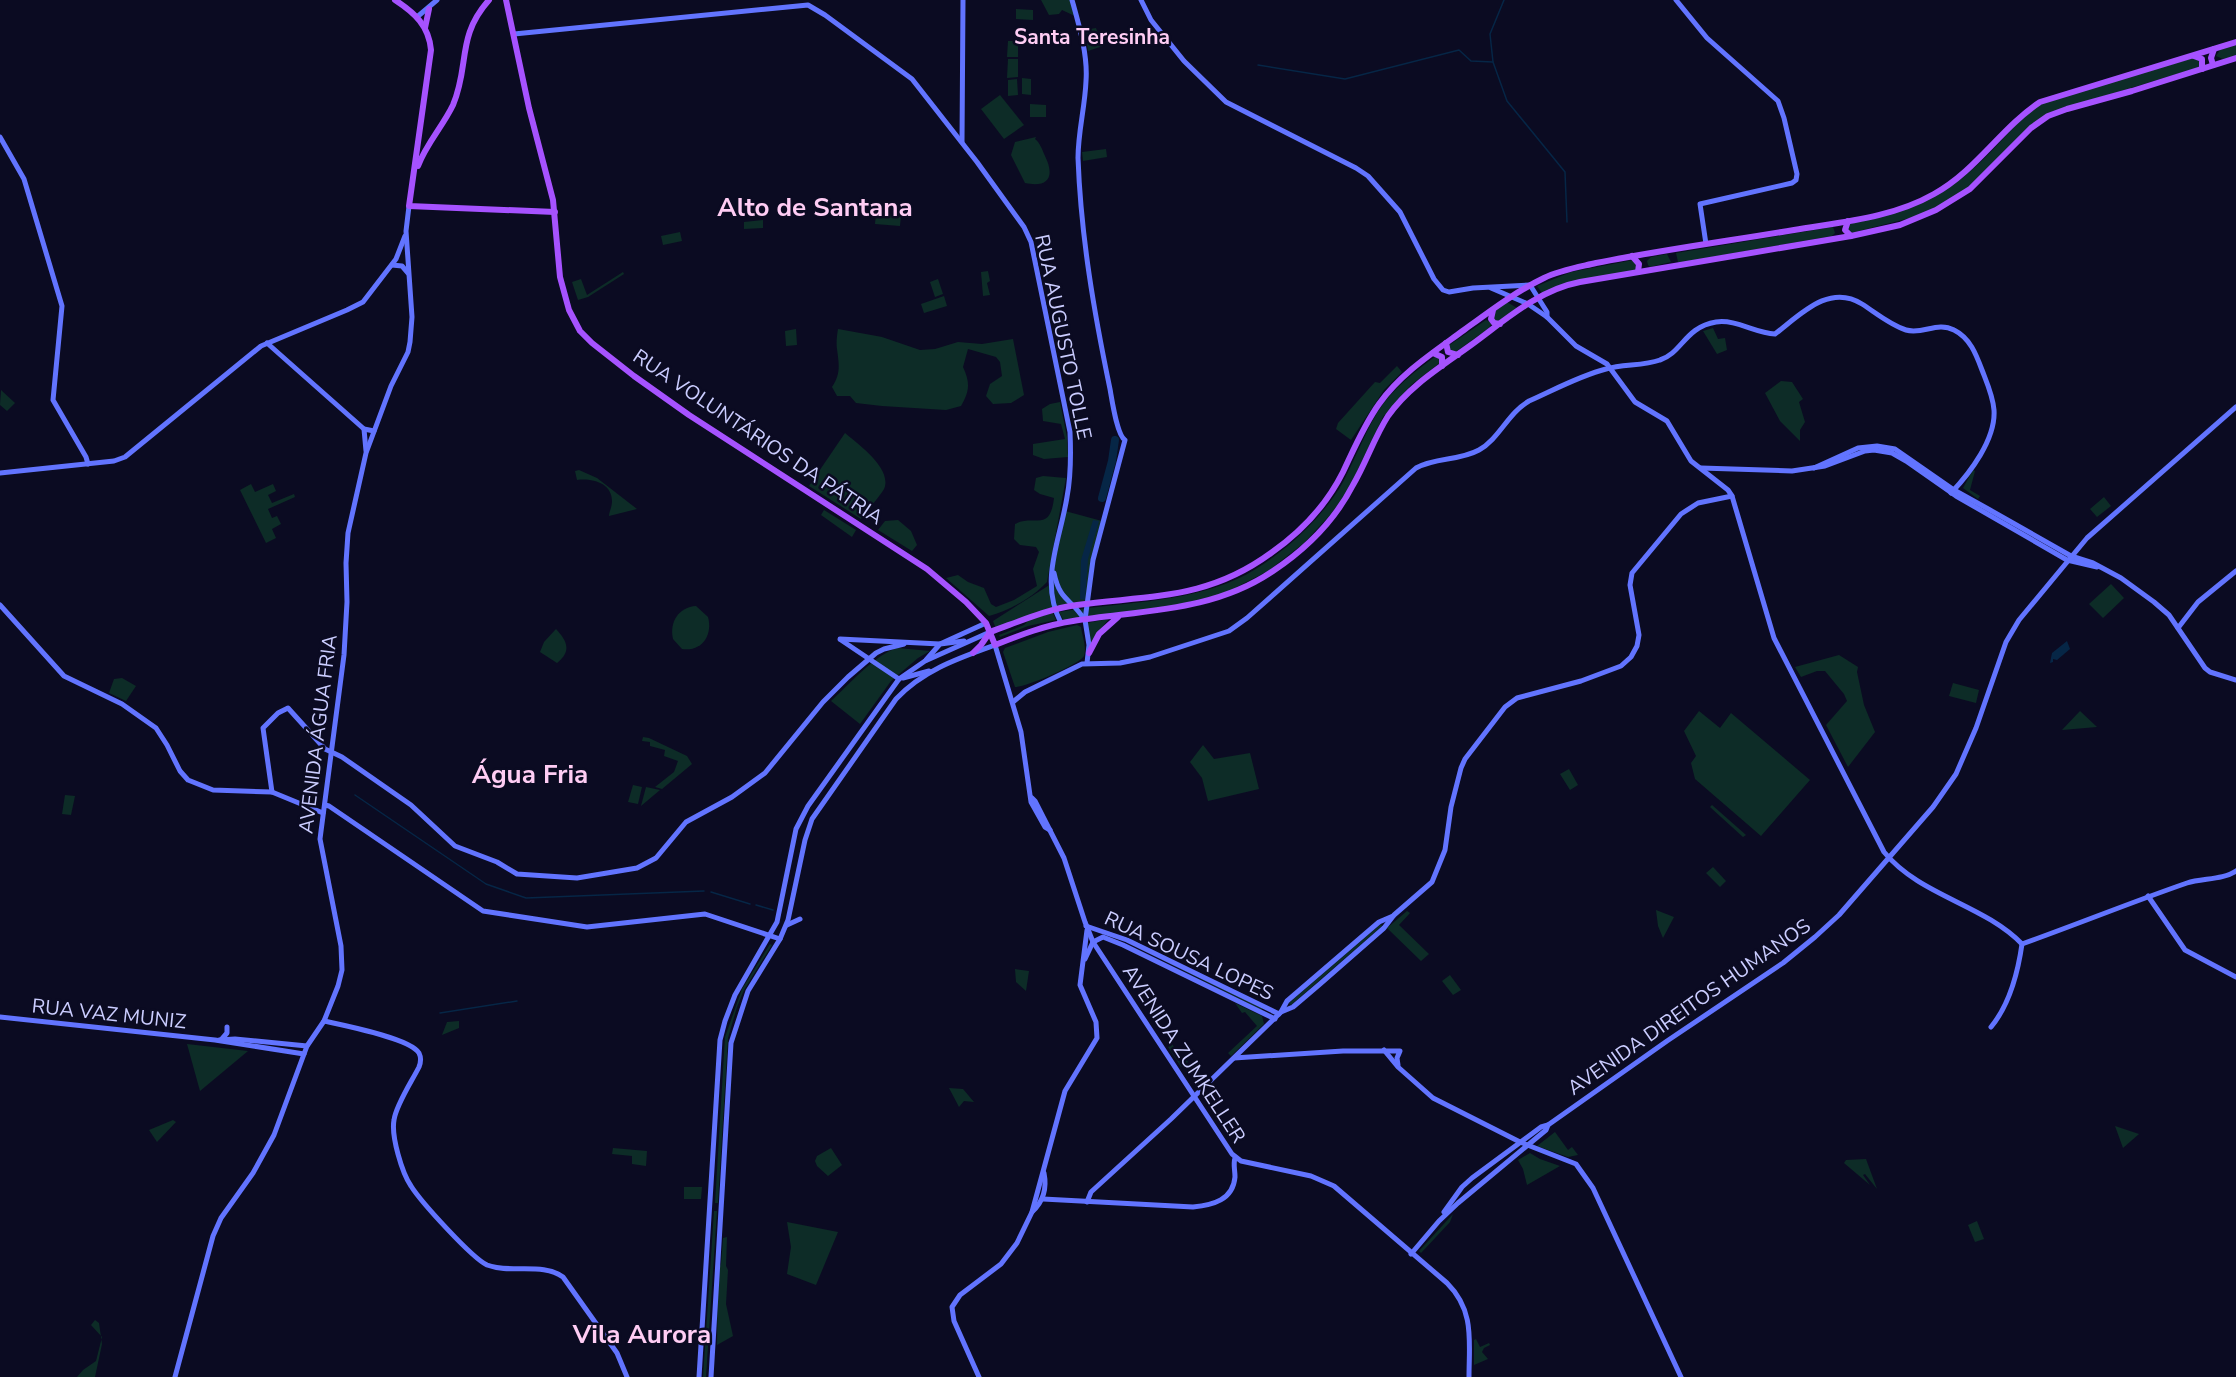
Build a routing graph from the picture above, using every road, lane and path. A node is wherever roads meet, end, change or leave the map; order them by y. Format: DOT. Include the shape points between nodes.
graph roads {
  1 [pos="395,0"];
  2 [pos="437,0"];
  3 [pos="492,0"];
  4 [pos="963,0"];
  5 [pos="1072,0"];
  6 [pos="1141,0"];
  7 [pos="1676,0"];
  8 [pos="506,1"];
  9 [pos="429,9"];
  10 [pos="417,17"];
  11 [pos="425,28"];
  12 [pos="514,34"];
  13 [pos="2236,42"];
  14 [pos="2214,49"];
  15 [pos="2194,56"];
  16 [pos="2236,58"];
  17 [pos="2213,65"];
  18 [pos="2202,69"];
  19 [pos="0,137"];
  20 [pos="962,142"];
  21 [pos="414,171"];
  22 [pos="409,206"];
  23 [pos="555,212"];
  24 [pos="1848,221"];
  25 [pos="1833,224"];
  26 [pos="406,231"];
  27 [pos="1851,236"];
  28 [pos="1833,239"];
  29 [pos="1706,244"];
  30 [pos="1651,254"];
  31 [pos="1632,256"];
  32 [pos="392,265"];
  33 [pos="1652,270"];
  34 [pos="1638,272"];
  35 [pos="409,274"];
  36 [pos="1530,285"];
  37 [pos="1491,288"];
  38 [pos="1510,296"];
  39 [pos="1538,298"];
  40 [pos="1528,304"];
  41 [pos="1493,309"];
  42 [pos="1547,317"];
  43 [pos="1500,324"];
  44 [pos="278,337"];
  45 [pos="267,342"];
  46 [pos="1446,343"];
  47 [pos="274,349"];
  48 [pos="1433,353"];
  49 [pos="1458,355"];
  50 [pos="1442,366"];
  51 [pos="1610,368"];
  52 [pos="2236,407"];
  53 [pos="364,429"];
  54 [pos="374,431"];
  55 [pos="366,453"];
  56 [pos="88,464"];
  57 [pos="1699,468"];
  58 [pos="1721,470"];
  59 [pos="0,473"];
  60 [pos="1718,480"];
  61 [pos="1953,491"];
  62 [pos="1732,496"];
  63 [pos="2069,558"];
  64 [pos="1053,566"];
  65 [pos="2236,571"];
  66 [pos="1087,604"];
  67 [pos="0,605"];
  68 [pos="1074,606"];
  69 [pos="1054,610"];
  70 [pos="1123,615"];
  71 [pos="1084,620"];
  72 [pos="986,623"];
  73 [pos="1061,623"];
  74 [pos="2178,628"];
  75 [pos="991,634"];
  76 [pos="969,641"];
  77 [pos="904,644"];
  78 [pos="940,644"];
  79 [pos="995,645"];
  80 [pos="1089,653"];
  81 [pos="973,654"];
  82 [pos="868,659"];
  83 [pos="925,661"];
  84 [pos="1087,663"];
  85 [pos="933,670"];
  86 [pos="899,679"];
  87 [pos="2236,682"];
  88 [pos="1010,690"];
  89 [pos="1025,693"];
  90 [pos="1013,702"];
  91 [pos="332,752"];
  92 [pos="272,792"];
  93 [pos="325,805"];
  94 [pos="323,813"];
  95 [pos="1889,858"];
  96 [pos="2236,871"];
  97 [pos="786,882"];
  98 [pos="796,884"];
  99 [pos="2148,896"];
  100 [pos="800,919"];
  101 [pos="787,926"];
  102 [pos="1087,927"];
  103 [pos="1105,935"];
  104 [pos="771,936"];
  105 [pos="780,939"];
  106 [pos="1093,942"];
  107 [pos="2022,944"];
  108 [pos="1082,964"];
  109 [pos="2236,977"];
  110 [pos="1278,1015"];
  111 [pos="0,1017"];
  112 [pos="324,1021"];
  113 [pos="228,1027"];
  114 [pos="1991,1027"];
  115 [pos="218,1040"];
  116 [pos="307,1046"];
  117 [pos="1384,1050"];
  118 [pos="304,1054"];
  119 [pos="1234,1058"];
  120 [pos="1398,1067"];
  121 [pos="1193,1097"];
  122 [pos="1548,1125"];
  123 [pos="1520,1142"];
  124 [pos="1528,1145"];
  125 [pos="1235,1158"];
  126 [pos="1043,1172"];
  127 [pos="1039,1184"];
  128 [pos="1046,1185"];
  129 [pos="1042,1199"];
  130 [pos="1087,1202"];
  131 [pos="1036,1205"];
  132 [pos="710,1206"];
  133 [pos="722,1207"];
  134 [pos="1439,1221"];
  135 [pos="1411,1254"];
  136 [pos="175,1377"];
  137 [pos="627,1377"];
  138 [pos="699,1377"];
  139 [pos="711,1377"];
  140 [pos="979,1377"];
  141 [pos="1469,1377"];
  142 [pos="1680,1377"];
  1 -- 10 [label="main road"];
  2 -- 9 [label="street"];
  3 -- 8 [label="main road"];
  3 -- 21 [label="main road" via="469,30 452,106"];
  4 -- 20 [label="street"];
  5 -- 66 [label="street" via="1086,80 1078,156 1085,253 1112,401 1120,436 1125,441 1102,521"];
  6 -- 37 [label="street" via="1151,20 1184,61 1226,102 1368,176 1405,220 1439,286 1449,292"];
  7 -- 29 [label="street" via="1707,38 1778,100 1797,174 1792,183 1700,204"];
  8 -- 12 [label="main road, RUA VOLUNTÁRIOS DA PÁTRIA"];
  9 -- 10 [label="street"];
  9 -- 11 [label="main road"];
  10 -- 11 [label="main road"];
  11 -- 21 [label="main road" via="431,58"];
  12 -- 20 [label="street, RUA AUGUSTO TOLLE" via="808,5 912,79"];
  12 -- 23 [label="main road, RUA VOLUNTÁRIOS DA PÁTRIA"];
  13 -- 14 [label="main road"];
  14 -- 15 [label="main road"];
  14 -- 17 [label="main road"];
  15 -- 18 [label="main road" via="2202,59"];
  15 -- 24 [label="main road" via="2040,102 1965,172 1935,194 1907,207"];
  16 -- 17 [label="main road"];
  17 -- 18 [label="main road"];
  18 -- 27 [label="main road" via="2048,116 1974,186 1950,202 1900,225"];
  19 -- 56 [label="street" via="24,179 62,306 53,400"];
  20 -- 64 [label="street, RUA AUGUSTO TOLLE" via="1029,236 1050,329 1071,446 1068,496"];
  21 -- 22 [label="main road"];
  22 -- 23 [label="main road"];
  22 -- 26 [label="street"];
  23 -- 72 [label="main road, RUA VOLUNTÁRIOS DA PÁTRIA" via="560,277 568,310 592,343 689,415 927,569"];
  24 -- 25 [label="main road"];
  24 -- 27 [label="main road" via="1845,230"];
  25 -- 28 [label="main road" via="1837,231"];
  25 -- 29 [label="main road"];
  26 -- 32 [label="street"];
  26 -- 35 [label="street, AVENIDA ÁGUA FRIA"];
  27 -- 28 [label="main road"];
  28 -- 33 [label="main road"];
  29 -- 30 [label="main road"];
  30 -- 31 [label="main road"];
  30 -- 33 [label="main road" via="1646,263"];
  31 -- 34 [label="main road" via="1639,264"];
  31 -- 36 [label="main road" via="1569,269"];
  32 -- 35 [label="street" via="402,266"];
  32 -- 44 [label="street" via="357,306"];
  33 -- 34 [label="main road"];
  34 -- 39 [label="main road" via="1570,284"];
  35 -- 54 [label="street, AVENIDA ÁGUA FRIA" via="412,324 408,352"];
  36 -- 37 [label="street"];
  36 -- 38 [label="main road"];
  36 -- 39 [label="street"];
  37 -- 38 [label="street"];
  38 -- 40 [label="street"];
  38 -- 41 [label="main road"];
  39 -- 40 [label="main road"];
  39 -- 42 [label="street"];
  40 -- 42 [label="street"];
  40 -- 43 [label="main road"];
  41 -- 43 [label="main road" via="1491,319"];
  41 -- 46 [label="main road"];
  42 -- 51 [label="street" via="1572,344"];
  43 -- 49 [label="main road"];
  44 -- 45 [label="street"];
  44 -- 47 [label="street"];
  45 -- 47 [label="street"];
  45 -- 56 [label="street" via="126,457"];
  46 -- 48 [label="main road"];
  46 -- 49 [label="main road" via="1448,352"];
  47 -- 53 [label="street"];
  48 -- 50 [label="main road" via="1442,357"];
  48 -- 66 [label="main road" via="1389,391 1321,507 1270,554 1230,578 1192,591"];
  49 -- 50 [label="main road"];
  50 -- 70 [label="main road" via="1396,407 1343,503 1315,536 1282,565 1255,583 1219,598"];
  51 -- 57 [label="street" via="1635,402 1666,421"];
  51 -- 61 [label="street" via="1660,360 1691,332 1717,322 1775,334 1817,302 1834,297 1854,300 1906,330 1948,328 1965,338 1974,350 1994,407 1987,441"];
  51 -- 84 [label="street" via="1524,404 1480,450 1432,460 1416,468 1229,631 1132,661"];
  52 -- 63 [label="street, AVENIDA DIREITOS HUMANOS"];
  53 -- 54 [label="street"];
  53 -- 55 [label="street, AVENIDA ÁGUA FRIA"];
  54 -- 55 [label="street, AVENIDA ÁGUA FRIA"];
  55 -- 91 [label="street, AVENIDA ÁGUA FRIA" via="347,543 346,620"];
  56 -- 59 [label="street"];
  57 -- 58 [label="street"];
  57 -- 60 [label="street"];
  58 -- 60 [label="street"];
  58 -- 61 [label="street" via="1814,468 1858,448 1885,447 1903,453"];
  60 -- 62 [label="street"];
  61 -- 63 [label="street"];
  62 -- 95 [label="street" via="1774,638"];
  62 -- 110 [label="street" via="1698,503 1681,514 1632,573 1629,580 1639,638 1621,666 1515,699 1498,715 1461,768 1447,842 1432,882 1394,915 1378,922 1287,1001"];
  63 -- 74 [label="street" via="2093,563 2121,578 2154,602"];
  63 -- 95 [label="street, AVENIDA DIREITOS HUMANOS" via="2006,642 1973,738 1956,774"];
  64 -- 68 [label="street, RUA AUGUSTO TOLLE" via="1060,592"];
  64 -- 69 [label="street, RUA AUGUSTO TOLLE"];
  65 -- 74 [label="street" via="2198,602"];
  66 -- 68 [label="main road"];
  66 -- 71 [label="street"];
  67 -- 92 [label="street" via="64,676 122,704 156,728 188,780 213,790"];
  68 -- 69 [label="main road"];
  68 -- 71 [label="street, RUA AUGUSTO TOLLE"];
  69 -- 73 [label="street, RUA AUGUSTO TOLLE"];
  69 -- 75 [label="main road"];
  70 -- 71 [label="main road"];
  70 -- 80 [label="main road" via="1099,634"];
  71 -- 73 [label="main road"];
  71 -- 80 [label="street"];
  72 -- 75 [label="main road, RUA VOLUNTÁRIOS DA PÁTRIA"];
  72 -- 78 [label="street"];
  73 -- 79 [label="main road"];
  74 -- 87 [label="street" via="2200,664"];
  75 -- 76 [label="street"];
  75 -- 79 [label="main road, RUA VOLUNTÁRIOS DA PÁTRIA"];
  75 -- 81 [label="main road"];
  76 -- 78 [label="street"];
  76 -- 83 [label="street"];
  77 -- 78 [label="street"];
  77 -- 82 [label="street" via="884,649"];
  77 -- 82 [label="street" via="840,639"];
  78 -- 83 [label="street"];
  79 -- 81 [label="street"];
  79 -- 88 [label="street, RUA VOLUNTÁRIOS DA PÁTRIA"];
  80 -- 84 [label="street"];
  81 -- 85 [label="street"];
  82 -- 86 [label="street"];
  82 -- 91 [label="street" via="823,702 756,781 686,822 656,858 633,868 574,878 516,873 454,846 411,805"];
  83 -- 86 [label="street"];
  84 -- 89 [label="street"];
  85 -- 86 [label="street"];
  85 -- 98 [label="street" via="896,699 818,808 805,840"];
  86 -- 97 [label="street" via="803,814 796,829"];
  88 -- 89 [label="street"];
  88 -- 90 [label="street, RUA VOLUNTÁRIOS DA PÁTRIA"];
  89 -- 90 [label="street"];
  90 -- 102 [label="street, RUA VOLUNTÁRIOS DA PÁTRIA" via="1031,802 1064,858"];
  91 -- 92 [label="street" via="288,708 278,713 263,728"];
  91 -- 93 [label="street, AVENIDA ÁGUA FRIA"];
  92 -- 94 [label="street"];
  93 -- 94 [label="street, AVENIDA ÁGUA FRIA"];
  93 -- 104 [label="street" via="483,910 587,927 705,914"];
  94 -- 112 [label="street, AVENIDA ÁGUA FRIA" via="320,841 342,963"];
  95 -- 107 [label="street" via="1942,895 2008,930"];
  95 -- 122 [label="street, AVENIDA DIREITOS HUMANOS" via="1835,918 1783,963"];
  96 -- 99 [label="street"];
  97 -- 98 [label="street"];
  97 -- 104 [label="street"];
  98 -- 101 [label="street"];
  99 -- 107 [label="street"];
  99 -- 109 [label="street" via="2190,954"];
  100 -- 101 [label="street"];
  101 -- 105 [label="street"];
  102 -- 103 [label="street, RUA SOUSA LOPES"];
  102 -- 106 [label="street, RUA VOLUNTÁRIOS DA PÁTRIA"];
  102 -- 108 [label="street"];
  103 -- 106 [label="street, RUA SOUSA LOPES"];
  103 -- 110 [label="street, RUA SOUSA LOPES"];
  104 -- 105 [label="street"];
  104 -- 132 [label="street" via="735,995 720,1040"];
  105 -- 133 [label="street" via="748,991 731,1043"];
  106 -- 108 [label="street"];
  106 -- 121 [label="street, AVENIDA ZUMKELLER"];
  107 -- 114 [label="street" via="2007,1000"];
  108 -- 126 [label="street" via="1081,987 1096,1022 1097,1038 1065,1091"];
  110 -- 119 [label="street"];
  111 -- 115 [label="street, RUA VAZ MUNIZ"];
  112 -- 116 [label="street, AVENIDA ÁGUA FRIA"];
  112 -- 137 [label="street" via="406,1043 418,1052 419,1067 393,1124 410,1186 484,1263 552,1272 563,1277 617,1353"];
  113 -- 115 [label="street"];
  115 -- 116 [label="street, RUA VAZ MUNIZ"];
  115 -- 118 [label="street, RUA VAZ MUNIZ"];
  116 -- 118 [label="street, AVENIDA ÁGUA FRIA"];
  117 -- 119 [label="street"];
  117 -- 120 [label="street"];
  117 -- 120 [label="street" via="1400,1051"];
  118 -- 136 [label="street, AVENIDA ÁGUA FRIA" via="274,1135 213,1236"];
  119 -- 121 [label="street"];
  120 -- 123 [label="street" via="1433,1098"];
  121 -- 125 [label="street, AVENIDA ZUMKELLER"];
  121 -- 130 [label="street" via="1091,1192"];
  122 -- 123 [label="street, AVENIDA DIREITOS HUMANOS"];
  122 -- 124 [label="street, AVENIDA DIREITOS HUMANOS"];
  123 -- 124 [label="street"];
  123 -- 134 [label="street, AVENIDA DIREITOS HUMANOS" via="1462,1187"];
  124 -- 134 [label="street, AVENIDA DIREITOS HUMANOS"];
  124 -- 142 [label="street" via="1576,1164 1593,1188"];
  125 -- 130 [label="street" via="1234,1180 1227,1197 1218,1202 1193,1207"];
  125 -- 135 [label="street, AVENIDA ZUMKELLER" via="1311,1176 1334,1186"];
  126 -- 127 [label="street"];
  126 -- 128 [label="street"];
  127 -- 128 [label="street"];
  127 -- 131 [label="street"];
  128 -- 129 [label="street"];
  129 -- 130 [label="street"];
  129 -- 131 [label="street"];
  131 -- 140 [label="street" via="1010,1254 960,1295 952,1307 954,1321"];
  132 -- 133 [label="street"];
  132 -- 138 [label="street"];
  133 -- 139 [label="street"];
  134 -- 135 [label="street, AVENIDA DIREITOS HUMANOS"];
  135 -- 141 [label="street, AVENIDA ZUMKELLER" via="1452,1289 1467,1312"];
}
